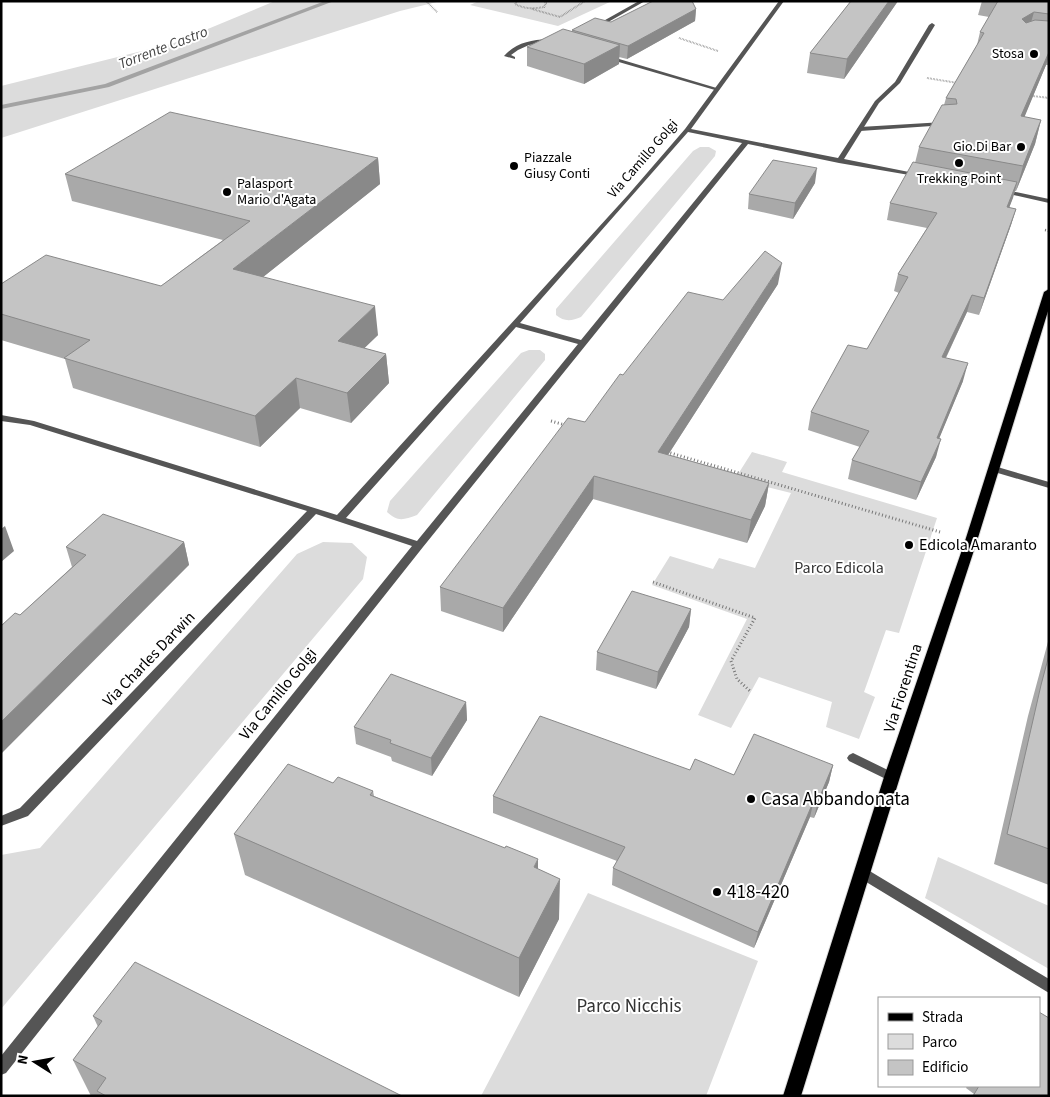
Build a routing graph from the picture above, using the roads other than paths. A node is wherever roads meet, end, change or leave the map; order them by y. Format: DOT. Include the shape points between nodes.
graph roads {
  1 [pos="643,1"];
  2 [pos="782,1"];
  3 [pos="601,24"];
  4 [pos="932,25"];
  5 [pos="562,44"];
  6 [pos="599,55"];
  7 [pos="513,58"];
  8 [pos="717,89"];
  9 [pos="948,124"];
  10 [pos="860,129"];
  11 [pos="687,130"];
  12 [pos="745,143"];
  13 [pos="839,161"];
  14 [pos="927,177"];
  15 [pos="996,190"];
  16 [pos="1049,201"];
  17 [pos="1049,292"];
  18 [pos="514,324"];
  19 [pos="582,343"];
  20 [pos="1,418"];
  21 [pos="994,469"];
  22 [pos="1049,484"];
  23 [pos="314,510"];
  24 [pos="338,520"];
  25 [pos="419,545"];
  26 [pos="852,758"];
  27 [pos="892,777"];
  28 [pos="1,821"];
  29 [pos="863,873"];
  30 [pos="1049,987"];
  31 [pos="1,1068"];
  32 [pos="792,1096"];
  1 -- 3 [label="street"];
  2 -- 8 [label="street, Via Camillo Golgi"];
  4 -- 10 [label="street" via="897,83 877,102"];
  5 -- 7 [label="street" via="540,40 530,42 509,53 508,56"];
  6 -- 8 [label="street"];
  8 -- 11 [label="street, Via Camillo Golgi"];
  9 -- 10 [label="street"];
  10 -- 13 [label="street"];
  11 -- 12 [label="street"];
  11 -- 18 [label="street, Via Camillo Golgi"];
  12 -- 13 [label="street"];
  12 -- 19 [label="street, Via Camillo Golgi"];
  13 -- 14 [label="street"];
  15 -- 16 [label="street"];
  17 -- 21 [label="main road, Via Fiorentina"];
  18 -- 19 [label="street"];
  18 -- 24 [label="street, Via Camillo Golgi"];
  19 -- 25 [label="street, Via Camillo Golgi"];
  20 -- 23 [label="street" via="31,423"];
  21 -- 22 [label="street"];
  21 -- 27 [label="main road, Via Fiorentina"];
  23 -- 24 [label="street"];
  23 -- 28 [label="street, Via Charles Darwin" via="24,812"];
  24 -- 25 [label="street"];
  25 -- 31 [label="street, Via Camillo Golgi"];
  26 -- 27 [label="street"];
  27 -- 29 [label="main road, Via Fiorentina"];
  29 -- 30 [label="street"];
  29 -- 32 [label="main road, Via Fiorentina"];
}
